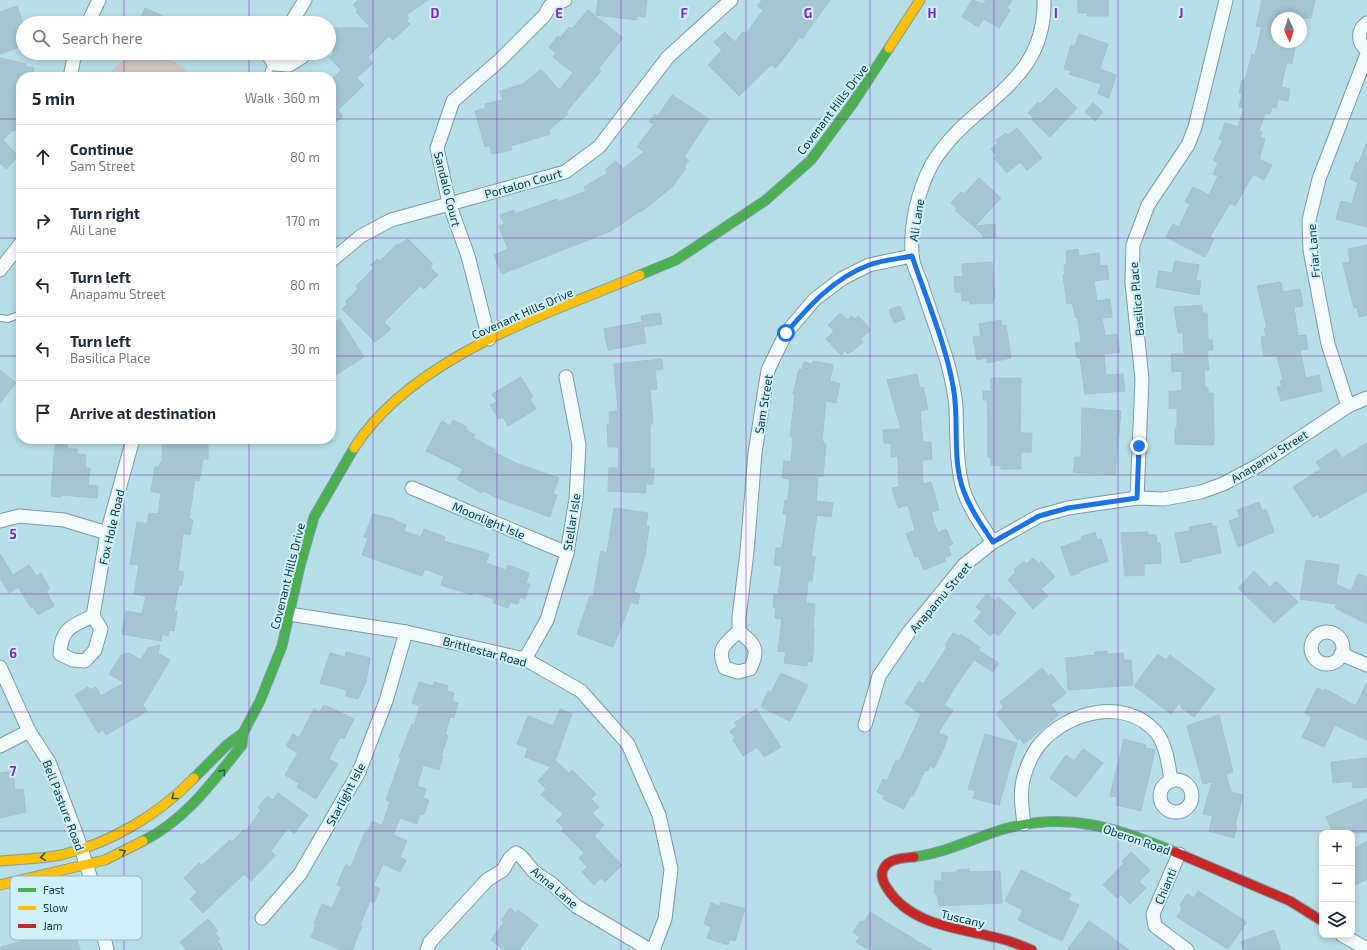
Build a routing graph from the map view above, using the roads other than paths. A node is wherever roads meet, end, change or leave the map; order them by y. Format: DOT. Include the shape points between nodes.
graph roads {
  1 [pos="305,0"];
  2 [pos="566,0"];
  3 [pos="731,0"];
  4 [pos="920,0"];
  5 [pos="1044,0"];
  6 [pos="1226,0"];
  7 [pos="93,2"];
  8 [pos="549,3"];
  9 [pos="90,16"];
  10 [pos="295,16"];
  11 [pos="1367,23"];
  12 [pos="1367,50"];
  13 [pos="1367,54"];
  14 [pos="74,60"];
  15 [pos="270,60"];
  16 [pos="273,60"];
  17 [pos="297,60"];
  18 [pos="71,72"];
  19 [pos="269,72"];
  20 [pos="450,203"];
  21 [pos="16,249"];
  22 [pos="912,256"];
  23 [pos="336,258"];
  24 [pos="0,270"];
  25 [pos="16,316"];
  26 [pos="0,318"];
  27 [pos="490,339"];
  28 [pos="566,377"];
  29 [pos="1367,398"];
  30 [pos="1348,406"];
  31 [pos="132,444"];
  32 [pos="412,488"];
  33 [pos="1137,498"];
  34 [pos="0,521"];
  35 [pos="107,533"];
  36 [pos="993,542"];
  37 [pos="567,552"];
  38 [pos="289,614"];
  39 [pos="93,616"];
  40 [pos="739,631"];
  41 [pos="406,632"];
  42 [pos="1341,654"];
  43 [pos="525,659"];
  44 [pos="1367,665"];
  45 [pos="0,667"];
  46 [pos="865,725"];
  47 [pos="29,731"];
  48 [pos="243,732"];
  49 [pos="0,746"];
  50 [pos="1171,781"];
  51 [pos="1024,824"];
  52 [pos="81,849"];
  53 [pos="1179,854"];
  54 [pos="0,861"];
  55 [pos="86,865"];
  56 [pos="35,876"];
  57 [pos="90,876"];
  58 [pos="882,878"];
  59 [pos="10,882"];
  60 [pos="0,885"];
  61 [pos="262,918"];
  62 [pos="1319,919"];
  63 [pos="1347,938"];
  64 [pos="105,940"];
  65 [pos="1363,948"];
  66 [pos="107,950"];
  67 [pos="427,950"];
  68 [pos="651,950"];
  69 [pos="1032,950"];
  70 [pos="1186,950"];
  1 -- 10 [label="street"];
  2 -- 8 [label="street, Sandalo Court"];
  3 -- 20 [label="street, Portalon Court" via="668,57 599,147 565,172"];
  4 -- 27 [label="street, Covenant Hills Drive" via="853,103 811,160 766,200 676,260"];
  5 -- 22 [label="street, Ali Lane" via="1042,27 1025,68 1012,84 944,146 932,164 922,185 917,206"];
  6 -- 33 [label="street, Basilica Place" via="1195,127 1188,145 1148,206 1133,245 1132,278 1142,379"];
  7 -- 9 [label="street"];
  8 -- 20 [label="street, Sandalo Court" via="544,16 500,60 453,101 437,148"];
  11 -- 12 [label="street" via="1360,30 1359,36 1360,42"];
  13 -- 30 [label="street, Friar Lane" via="1319,179 1309,220 1311,256 1328,344"];
  14 -- 18 [label="street"];
  15 -- 19 [label="lane"];
  16 -- 17 [label="street" via="289,65"];
  20 -- 23 [label="street, Portalon Court" via="392,220 361,236"];
  20 -- 27 [label="street, Sandalo Court" via="468,256"];
  21 -- 24 [label="street"];
  22 -- 36 [label="street, Ali Lane" via="953,386 958,454 964,491 978,520"];
  22 -- 40 [label="street, Sam Street" via="869,265 843,278 815,299 786,333 768,370 755,453"];
  25 -- 26 [label="lane" via="8,319"];
  27 -- 38 [label="street, Covenant Hills Drive" via="453,359 410,388 367,428 314,517"];
  28 -- 37 [label="street, Stellar Isle" via="579,445 576,499"];
  29 -- 30 [label="street, Anapamu Street"];
  30 -- 33 [label="street, Anapamu Street" via="1259,465 1223,484 1164,500"];
  31 -- 35 [label="street, Fox Hole Road"];
  32 -- 37 [label="street, Moonlight Isle"];
  33 -- 36 [label="street, Anapamu Street" via="1068,508 1039,516"];
  34 -- 35 [label="street" via="19,516 64,520"];
  35 -- 39 [label="street, Fox Hole Road"];
  36 -- 46 [label="street, Anapamu Street" via="964,565 909,632 879,676"];
  37 -- 43 [label="street, Stellar Isle" via="547,620"];
  38 -- 41 [label="street, Brittlestar Road"];
  38 -- 48 [label="street, Covenant Hills Drive" via="282,646 260,701"];
  41 -- 43 [label="street, Brittlestar Road"];
  41 -- 61 [label="street, Starlight Isle" via="386,701 359,772 300,874"];
  42 -- 44 [label="street"];
  43 -- 68 [label="street, Brittlestar Road" via="581,691 628,744 659,815 671,869 664,919"];
  45 -- 47 [label="street, Bell Pasture Road"];
  47 -- 49 [label="street"];
  47 -- 52 [label="street, Bell Pasture Road" via="49,762"];
  48 -- 52 [label="street, Covenant Hills Drive, one-way" via="184,789 149,817 101,843"];
  55 -- 48 [label="street, Covenant Hills Drive, one-way" via="105,860 156,835 197,802 242,745"];
  50 -- 51 [label="street" via="1169,761 1156,733 1140,718 1114,712 1084,714 1059,727 1040,744 1025,774 1021,799"];
  51 -- 53 [label="street, Oberon Road" via="1050,821 1103,826 1128,833"];
  51 -- 58 [label="street, Oberon Road" via="947,850 889,862 884,868"];
  52 -- 54 [label="street, Covenant Hills Drive, one-way" via="60,855"];
  52 -- 55 [label="street, Bell Pasture Road"];
  53 -- 62 [label="street, Oberon Road" via="1290,901"];
  53 -- 70 [label="street, Chianti" via="1153,914 1155,926"];
  55 -- 56 [label="street, Covenant Hills Drive"];
  55 -- 57 [label="street, Bell Pasture Road"];
  58 -- 69 [label="street, Tuscany" via="895,898 925,919 954,930 1006,940"];
  59 -- 60 [label="street, Covenant Hills Drive"];
  63 -- 65 [label="street"];
  64 -- 66 [label="street, Bell Pasture Road"];
  67 -- 68 [label="street, Anna Lane" via="430,942 486,880 503,870 516,853 534,872 576,906"];
}
